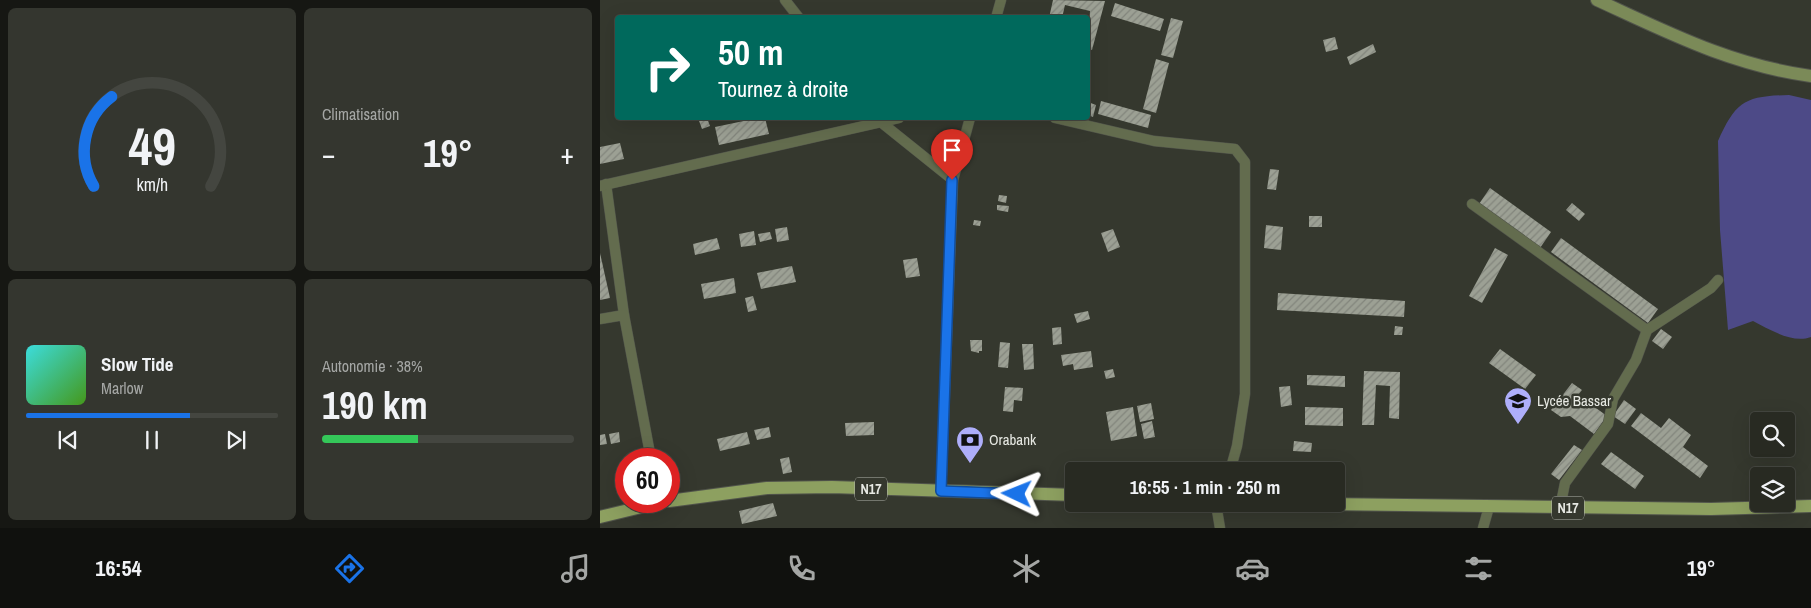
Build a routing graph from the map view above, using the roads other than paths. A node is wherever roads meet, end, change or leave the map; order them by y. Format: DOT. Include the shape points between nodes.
graph roads {
  1 [pos="785,0"];
  2 [pos="1001,0"];
  3 [pos="1597,0"];
  4 [pos="797,15"];
  5 [pos="997,15"];
  6 [pos="1811,76"];
  7 [pos="878,120"];
  8 [pos="969,120"];
  9 [pos="1064,120"];
  10 [pos="952,180"];
  11 [pos="603,185"];
  12 [pos="1472,204"];
  13 [pos="1718,280"];
  14 [pos="624,314"];
  15 [pos="600,320"];
  16 [pos="1647,330"];
  17 [pos="650,448"];
  18 [pos="1233,462"];
  19 [pos="941,491"];
  20 [pos="1065,495"];
  21 [pos="680,499"];
  22 [pos="1345,504"];
  23 [pos="1811,506"];
  24 [pos="1489,507"];
  25 [pos="1560,508"];
  26 [pos="1217,512"];
  27 [pos="616,513"];
  28 [pos="600,517"];
  29 [pos="1220,528"];
  30 [pos="1483,528"];
  1 -- 4 [label="street"];
  2 -- 5 [label="street"];
  3 -- 6 [label="street" via="1706,50 1772,71"];
  7 -- 10 [label="street"];
  7 -- 11 [label="street"];
  8 -- 10 [label="street"];
  9 -- 18 [label="street" via="1154,141 1235,149 1245,162 1245,394"];
  10 -- 19 [label="street"];
  11 -- 14 [label="street"];
  12 -- 16 [label="street"];
  13 -- 16 [label="street" via="1711,288"];
  14 -- 15 [label="street"];
  14 -- 17 [label="street"];
  16 -- 25 [label="street" via="1636,360 1613,399 1608,424 1565,484"];
  19 -- 20 [label="main road, N17"];
  19 -- 21 [label="main road, N17" via="767,488"];
  22 -- 24 [label="main road, N17"];
  23 -- 25 [label="main road, N17"];
  24 -- 25 [label="main road, N17"];
  24 -- 30 [label="street"];
  26 -- 29 [label="street"];
  27 -- 28 [label="main road, N17"];
}
